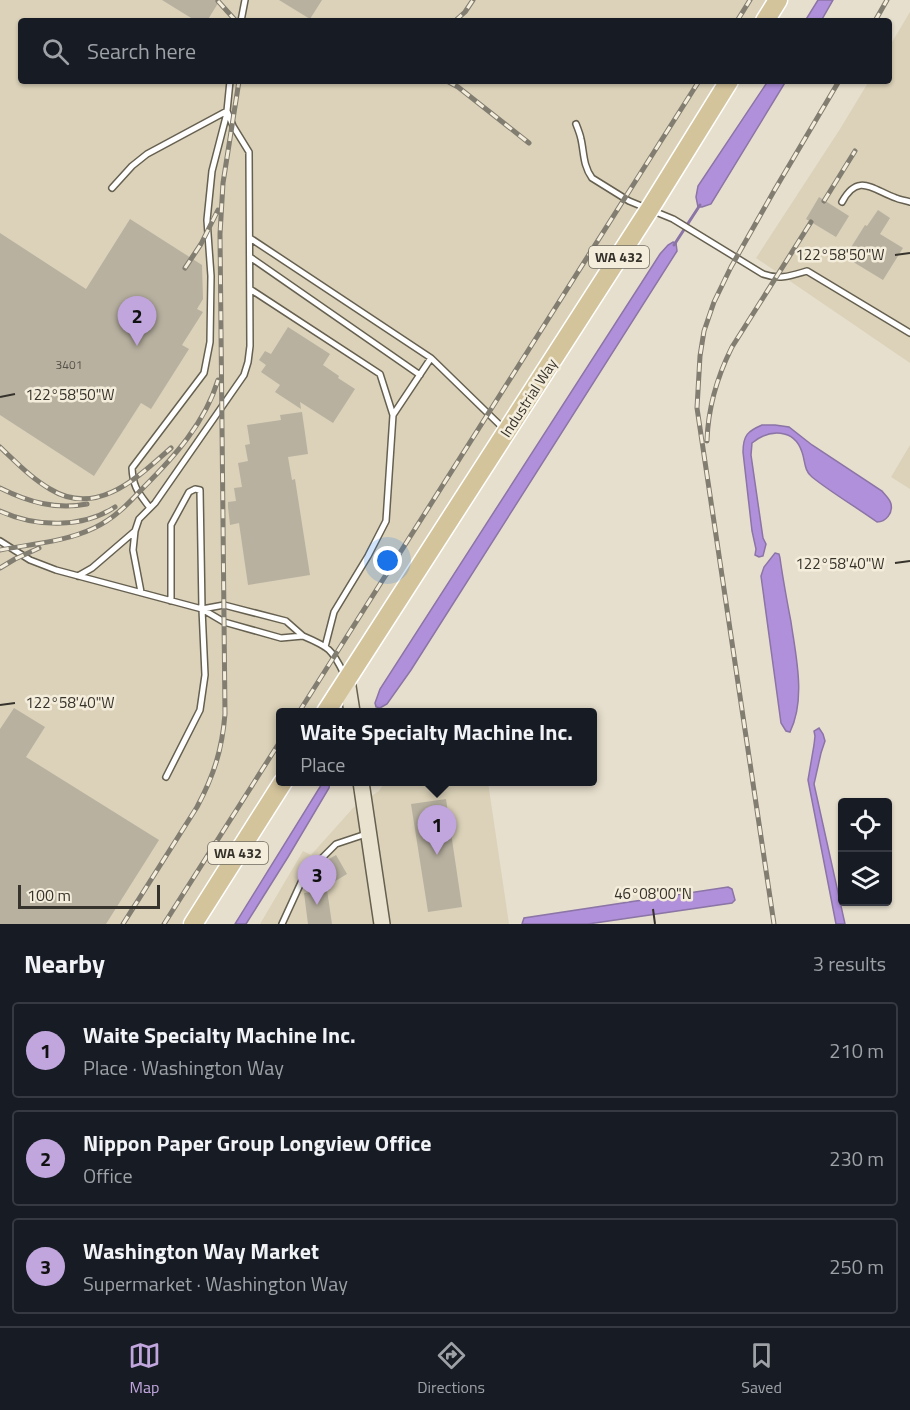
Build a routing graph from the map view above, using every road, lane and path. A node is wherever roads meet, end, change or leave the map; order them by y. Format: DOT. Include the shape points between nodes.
graph roads {
  1 [pos="245,0"];
  2 [pos="778,0"];
  3 [pos="242,18"];
  4 [pos="767,18"];
  5 [pos="230,84"];
  6 [pos="727,84"];
  7 [pos="227,111"];
  8 [pos="576,124"];
  9 [pos="112,188"];
  10 [pos="910,201"];
  11 [pos="842,202"];
  12 [pos="649,210"];
  13 [pos="250,238"];
  14 [pos="250,257"];
  15 [pos="250,289"];
  16 [pos="910,333"];
  17 [pos="431,358"];
  18 [pos="420,375"];
  19 [pos="393,415"];
  20 [pos="507,432"];
  21 [pos="150,508"];
  22 [pos="135,531"];
  23 [pos="0,541"];
  24 [pos="78,576"];
  25 [pos="141,592"];
  26 [pos="171,601"];
  27 [pos="202,609"];
  28 [pos="303,636"];
  29 [pos="325,647"];
  30 [pos="347,680"];
  31 [pos="329,708"];
  32 [pos="351,708"];
  33 [pos="166,777"];
  34 [pos="280,786"];
  35 [pos="362,786"];
  36 [pos="369,833"];
  37 [pos="193,924"];
  38 [pos="282,924"];
  39 [pos="382,924"];
  1 -- 3 [label="lane"];
  2 -- 4 [label="main road"];
  5 -- 7 [label="lane"];
  6 -- 12 [label="main road, Industrial Way / WA 432"];
  7 -- 9 [label="lane" via="147,154"];
  7 -- 13 [label="lane" via="249,152"];
  7 -- 21 [label="lane" via="212,171 207,220 210,342 204,373 132,468 134,486"];
  8 -- 12 [label="lane" via="586,169 592,178"];
  10 -- 11 [label="lane" via="860,185 853,187"];
  12 -- 16 [label="lane" via="674,219 775,279 807,271"];
  12 -- 20 [label="main road, Industrial Way / WA 432"];
  13 -- 14 [label="lane"];
  13 -- 17 [label="lane"];
  14 -- 15 [label="lane"];
  14 -- 18 [label="lane"];
  15 -- 19 [label="lane" via="380,374"];
  15 -- 21 [label="lane" via="250,346 244,375"];
  17 -- 18 [label="lane"];
  17 -- 20 [label="lane"];
  18 -- 19 [label="lane"];
  19 -- 29 [label="lane" via="386,521 334,612"];
  20 -- 30 [label="main road, Industrial Way / WA 432"];
  21 -- 22 [label="lane" via="139,519"];
  22 -- 24 [label="lane"];
  22 -- 25 [label="lane" via="133,550"];
  23 -- 24 [label="lane" via="30,560"];
  24 -- 25 [label="lane"];
  25 -- 26 [label="lane"];
  26 -- 27 [label="lane"];
  26 -- 27 [label="lane" via="171,525 189,492 200,490"];
  27 -- 28 [label="lane" via="224,622 281,638"];
  27 -- 28 [label="lane" via="224,605 286,621"];
  27 -- 33 [label="lane" via="205,675 200,710"];
  28 -- 29 [label="lane"];
  29 -- 30 [label="lane" via="335,655"];
  30 -- 31 [label="main road, Industrial Way / WA 432"];
  30 -- 32 [label="main road"];
  34 -- 37 [label="main road, WA 432"];
  35 -- 36 [label="main road"];
  36 -- 38 [label="lane" via="336,844 304,876"];
  36 -- 39 [label="main road"];
}
